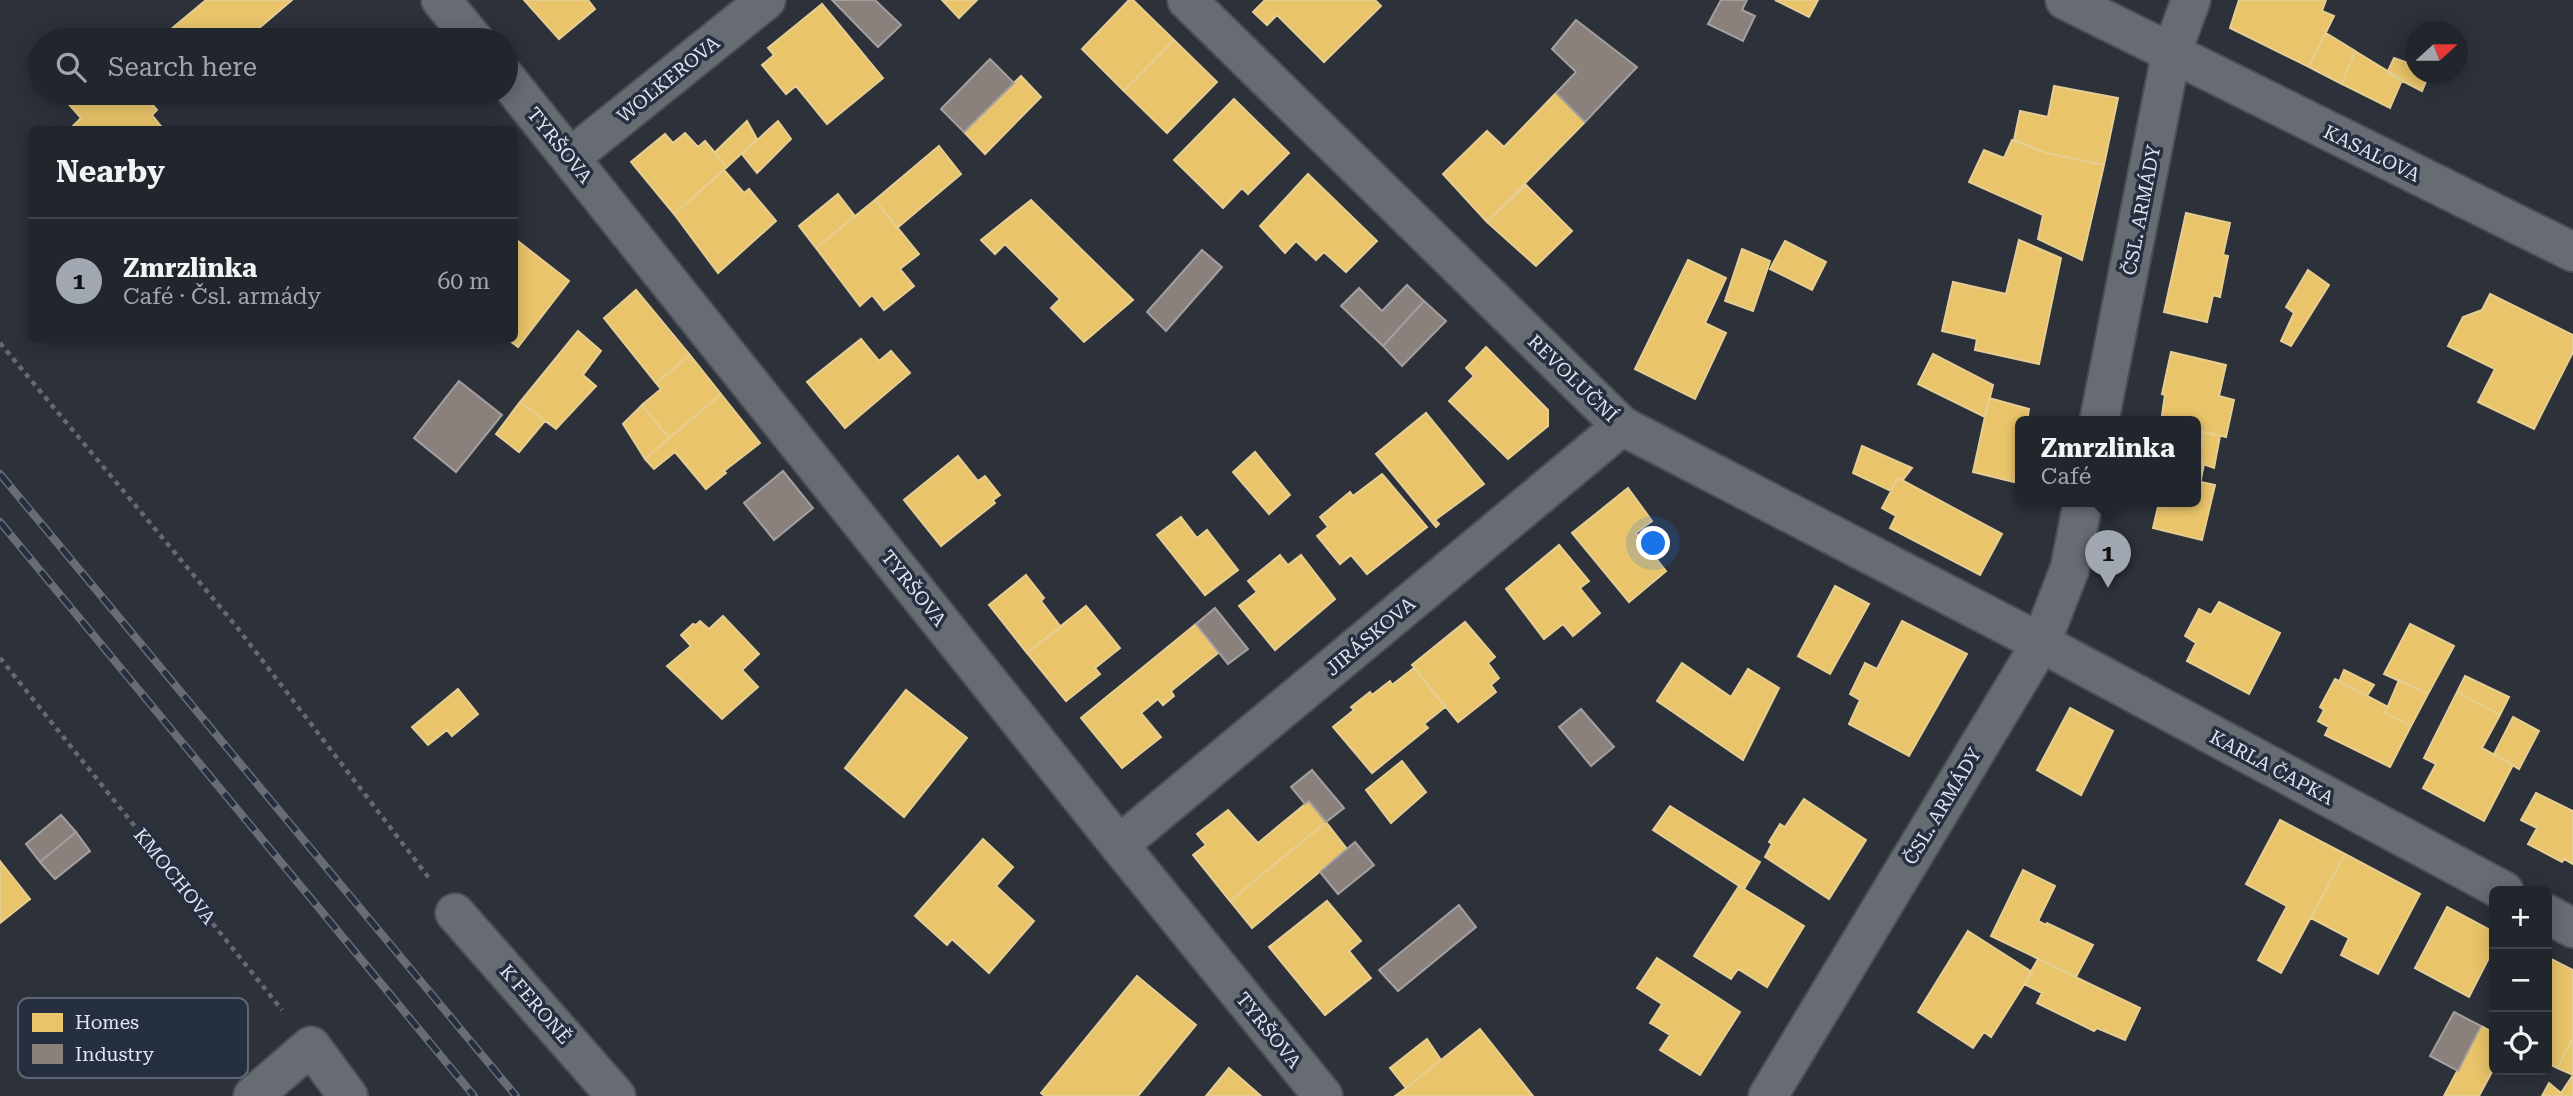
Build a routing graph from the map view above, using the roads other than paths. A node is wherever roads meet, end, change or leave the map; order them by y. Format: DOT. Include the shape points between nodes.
graph roads {
  1 [pos="441,0"];
  2 [pos="766,0"];
  3 [pos="1187,0"];
  4 [pos="2065,0"];
  5 [pos="2191,0"];
  6 [pos="464,28"];
  7 [pos="2171,54"];
  8 [pos="518,93"];
  9 [pos="571,158"];
  10 [pos="2573,252"];
  11 [pos="2100,416"];
  12 [pos="1622,426"];
  13 [pos="2082,507"];
  14 [pos="2040,643"];
  15 [pos="1119,845"];
  16 [pos="2495,886"];
  17 [pos="455,912"];
  18 [pos="2552,917"];
  19 [pos="2573,928"];
  20 [pos="253,1096"];
  21 [pos="348,1096"];
  22 [pos="616,1096"];
  23 [pos="1324,1096"];
  24 [pos="1768,1096"];
  1 -- 6 [label="street"];
  2 -- 9 [label="street, WOLKEROVA"];
  3 -- 12 [label="street, REVOLUČNÍ"];
  4 -- 7 [label="street, KASALOVA"];
  5 -- 7 [label="street, ČSL. ARMÁDY"];
  7 -- 10 [label="street, KASALOVA"];
  7 -- 11 [label="street, ČSL. ARMÁDY"];
  8 -- 9 [label="street, TYRŠOVA"];
  9 -- 15 [label="street, TYRŠOVA"];
  12 -- 14 [label="street, REVOLUČNÍ"];
  12 -- 15 [label="street, JIRÁSKOVA"];
  13 -- 14 [label="street, ČSL. ARMÁDY" via="2070,568"];
  14 -- 16 [label="street, KARLA ČAPKA"];
  14 -- 24 [label="street, ČSL. ARMÁDY"];
  15 -- 23 [label="street, TYRŠOVA"];
  17 -- 22 [label="street, K FERONĚ"];
  18 -- 19 [label="street"];
  20 -- 21 [label="street" via="311,1046"];
}
